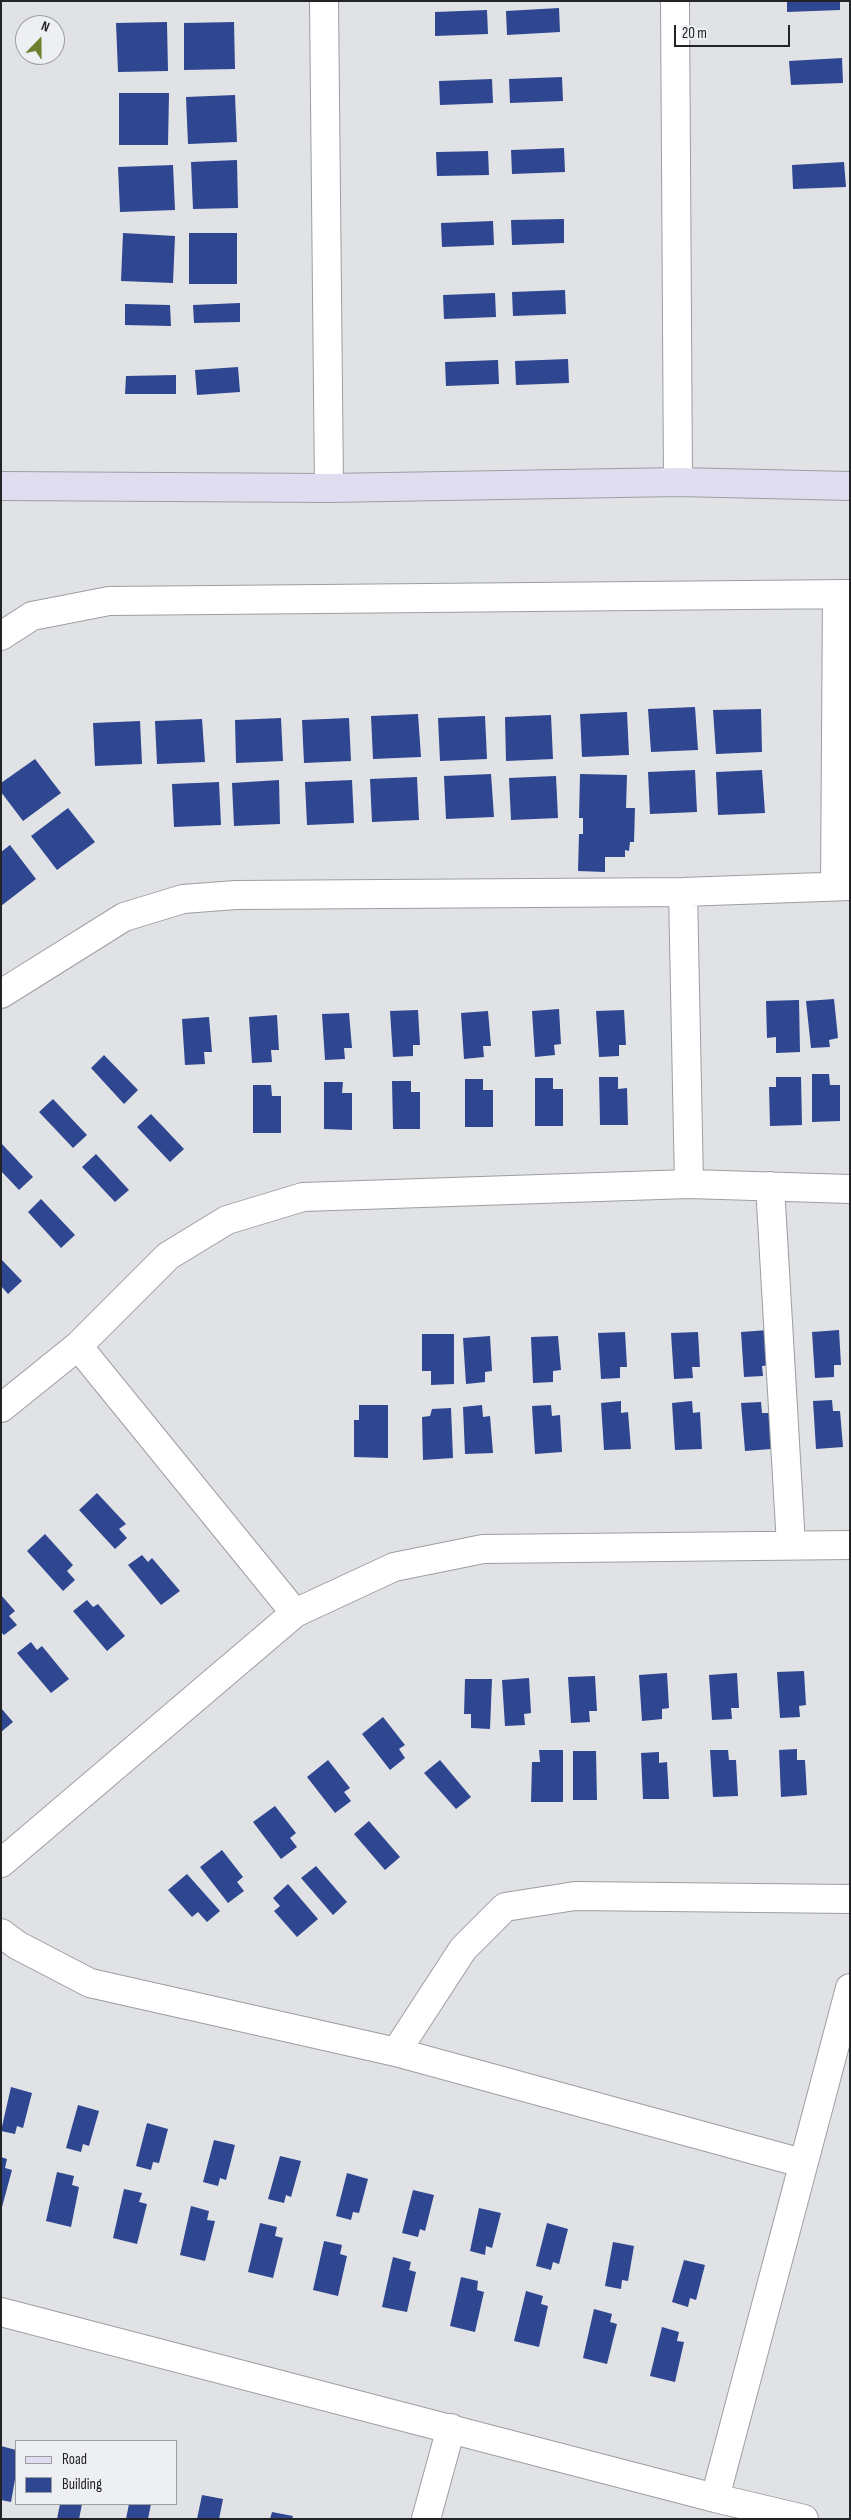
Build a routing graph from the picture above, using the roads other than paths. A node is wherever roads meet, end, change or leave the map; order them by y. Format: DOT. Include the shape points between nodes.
graph roads {
  1 [pos="324,1"];
  2 [pos="675,1"];
  3 [pos="678,482"];
  4 [pos="1,486"];
  5 [pos="850,486"];
  6 [pos="330,488"];
  7 [pos="843,594"];
  8 [pos="1,636"];
  9 [pos="842,886"];
  10 [pos="683,892"];
  11 [pos="1,994"];
  12 [pos="689,1184"];
  13 [pos="770,1186"];
  14 [pos="850,1189"];
  15 [pos="78,1346"];
  16 [pos="1,1408"];
  17 [pos="850,1545"];
  18 [pos="791,1546"];
  19 [pos="295,1613"];
  20 [pos="1,1864"];
  21 [pos="850,1899"];
  22 [pos="1,1933"];
  23 [pos="850,1988"];
  24 [pos="396,2052"];
  25 [pos="802,2163"];
  26 [pos="1,2312"];
  27 [pos="451,2428"];
  28 [pos="715,2498"];
  29 [pos="426,2519"];
  30 [pos="804,2519"];
  1 -- 6 [label="street"];
  2 -- 3 [label="street"];
  3 -- 5 [label="street"];
  3 -- 6 [label="street"];
  4 -- 6 [label="street"];
  7 -- 8 [label="street" via="108,601 32,616"];
  7 -- 9 [label="street"];
  9 -- 10 [label="street"];
  10 -- 11 [label="street" via="236,895 183,899 124,917"];
  10 -- 12 [label="street"];
  12 -- 13 [label="street"];
  12 -- 15 [label="street" via="303,1197 227,1220 168,1256"];
  13 -- 14 [label="street"];
  13 -- 18 [label="street"];
  15 -- 16 [label="street"];
  15 -- 19 [label="street"];
  17 -- 18 [label="street"];
  18 -- 19 [label="street" via="483,1549 394,1568"];
  19 -- 20 [label="street"];
  21 -- 24 [label="street" via="574,1896 505,1907 463,1949"];
  22 -- 24 [label="street" via="17,1945 90,1983"];
  23 -- 25 [label="street"];
  24 -- 25 [label="street"];
  25 -- 28 [label="street"];
  26 -- 27 [label="street"];
  27 -- 28 [label="street"];
  27 -- 29 [label="street"];
  28 -- 30 [label="street"];
}
